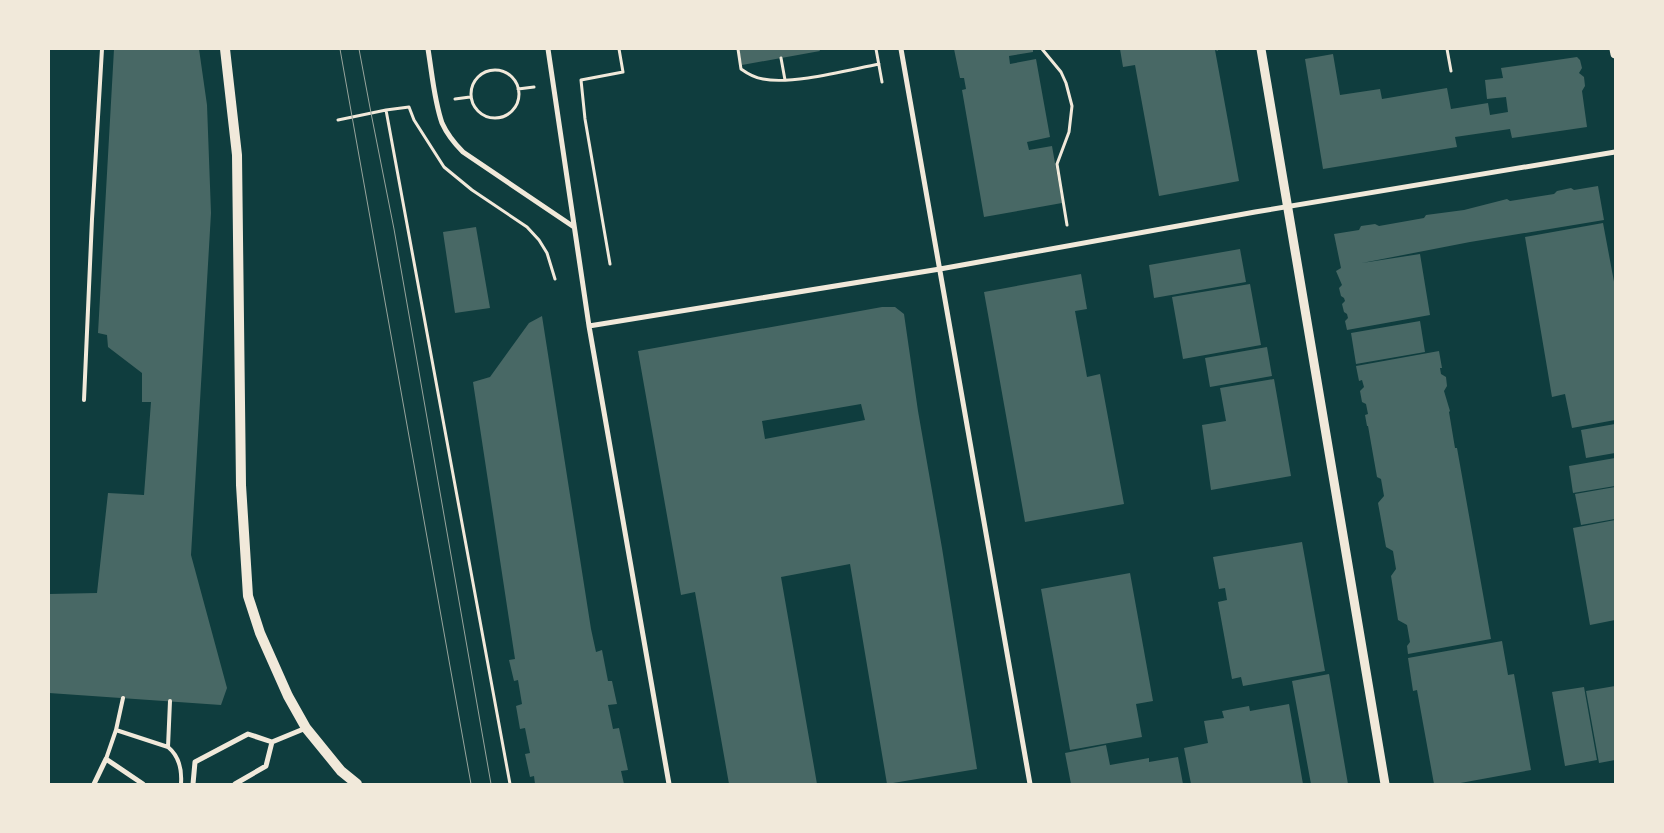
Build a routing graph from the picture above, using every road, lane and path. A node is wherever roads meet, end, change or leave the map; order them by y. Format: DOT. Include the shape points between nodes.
graph roads {
  1 [pos="102,49"];
  2 [pos="225,49"];
  3 [pos="428,49"];
  4 [pos="548,49"];
  5 [pos="619,49"];
  6 [pos="738,49"];
  7 [pos="876,49"];
  8 [pos="900,49"];
  9 [pos="1042,49"];
  10 [pos="1261,49"];
  11 [pos="1447,49"];
  12 [pos="1614,49"];
  13 [pos="1615,54"];
  14 [pos="781,58"];
  15 [pos="879,64"];
  16 [pos="1451,71"];
  17 [pos="785,80"];
  18 [pos="882,82"];
  19 [pos="534,87"];
  20 [pos="518,90"];
  21 [pos="470,97"];
  22 [pos="455,99"];
  23 [pos="386,110"];
  24 [pos="338,120"];
  25 [pos="1615,152"];
  26 [pos="1287,207"];
  27 [pos="1067,225"];
  28 [pos="574,227"];
  29 [pos="610,264"];
  30 [pos="940,269"];
  31 [pos="555,279"];
  32 [pos="589,326"];
  33 [pos="84,400"];
  34 [pos="123,698"];
  35 [pos="170,701"];
  36 [pos="306,728"];
  37 [pos="116,730"];
  38 [pos="272,742"];
  39 [pos="168,747"];
  40 [pos="106,759"];
  41 [pos="94,784"];
  42 [pos="143,784"];
  43 [pos="181,784"];
  44 [pos="193,784"];
  45 [pos="235,784"];
  46 [pos="357,784"];
  47 [pos="510,784"];
  48 [pos="669,784"];
  49 [pos="1030,784"];
  50 [pos="1385,784"];
  1 -- 33 [label="lane"];
  2 -- 36 [label="main road" via="238,155 241,486 248,596 260,633"];
  3 -- 28 [label="street" via="442,124 451,139 463,152"];
  4 -- 28 [label="street"];
  5 -- 29 [label="path" via="622,72 581,80"];
  6 -- 17 [label="path" via="741,70 762,79"];
  7 -- 15 [label="path"];
  8 -- 30 [label="street"];
  9 -- 27 [label="path" via="1066,82 1072,106 1069,132 1057,164"];
  10 -- 26 [label="street"];
  11 -- 16 [label="path"];
  12 -- 13 [label="street"];
  14 -- 17 [label="path"];
  15 -- 17 [label="path"];
  15 -- 18 [label="path"];
  19 -- 20 [label="path"];
  20 -- 21 [label="path" via="510,76 495,70 479,75"];
  20 -- 21 [label="path" via="512,111 498,118 483,116"];
  21 -- 22 [label="path"];
  23 -- 24 [label="path"];
  23 -- 31 [label="path" via="409,106 414,120 444,167 526,227 547,253"];
  23 -- 47 [label="path"];
  25 -- 26 [label="street"];
  26 -- 30 [label="street"];
  26 -- 50 [label="street"];
  28 -- 32 [label="street"];
  30 -- 32 [label="street"];
  30 -- 49 [label="street"];
  32 -- 48 [label="street"];
  34 -- 37 [label="lane"];
  35 -- 39 [label="lane"];
  36 -- 38 [label="street"];
  36 -- 46 [label="main road"];
  37 -- 39 [label="lane"];
  37 -- 40 [label="lane"];
  38 -- 44 [label="street" via="248,734 196,762"];
  38 -- 45 [label="street" via="266,766"];
  39 -- 43 [label="lane" via="177,758"];
  40 -- 41 [label="street"];
  40 -- 42 [label="street"];
}
